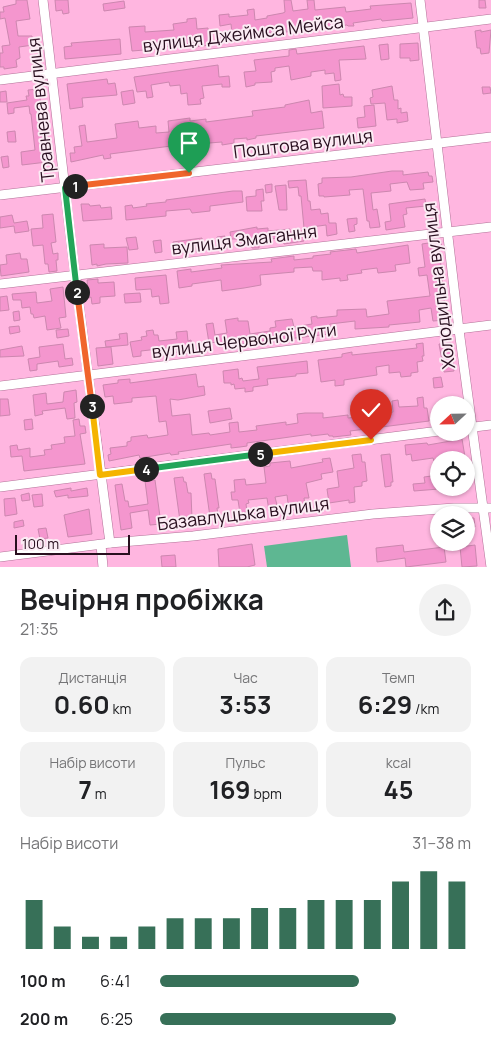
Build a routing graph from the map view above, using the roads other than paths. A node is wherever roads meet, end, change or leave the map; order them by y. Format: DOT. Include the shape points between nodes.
graph roads {
  1 [pos="44,0"];
  2 [pos="420,0"];
  3 [pos="491,19"];
  4 [pos="423,27"];
  5 [pos="53,74"];
  6 [pos="0,80"];
  7 [pos="491,137"];
  8 [pos="438,144"];
  9 [pos="65,188"];
  10 [pos="0,195"];
  11 [pos="491,227"];
  12 [pos="448,232"];
  13 [pos="75,275"];
  14 [pos="0,284"];
  15 [pos="491,325"];
  16 [pos="459,330"];
  17 [pos="89,375"];
  18 [pos="0,386"];
  19 [pos="466,396"];
  20 [pos="491,424"];
  21 [pos="475,426"];
  22 [pos="430,432"];
  23 [pos="472,441"];
  24 [pos="100,475"];
  25 [pos="0,487"];
  26 [pos="487,508"];
  27 [pos="105,544"];
  28 [pos="0,557"];
  29 [pos="103,567"];
  30 [pos="491,567"];
  1 -- 5 [label="street, Травнева вулиця"];
  2 -- 4 [label="street, Холодильна вулиця"];
  3 -- 4 [label="street, вулиця Джеймса Мейса"];
  4 -- 5 [label="street, вулиця Джеймса Мейса"];
  4 -- 8 [label="street, Холодильна вулиця"];
  5 -- 6 [label="street, вулиця Джеймса Мейса"];
  5 -- 9 [label="street, Травнева вулиця"];
  7 -- 8 [label="street, Поштова вулиця"];
  8 -- 9 [label="street, Поштова вулиця"];
  8 -- 12 [label="street, Холодильна вулиця"];
  9 -- 10 [label="street, Поштова вулиця"];
  9 -- 13 [label="street, Травнева вулиця"];
  11 -- 12 [label="street, вулиця Змагання"];
  12 -- 13 [label="street, вулиця Змагання"];
  12 -- 16 [label="street, Холодильна вулиця"];
  13 -- 14 [label="street, вулиця Змагання"];
  13 -- 17 [label="street, Травнева вулиця"];
  15 -- 16 [label="street, вулиця Червоної Рути"];
  16 -- 17 [label="street, вулиця Червоної Рути"];
  16 -- 19 [label="street, Холодильна вулиця"];
  17 -- 18 [label="street, вулиця Червоної Рути"];
  17 -- 24 [label="street, Травнева вулиця"];
  20 -- 21 [label="street"];
  22 -- 24 [label="street"];
  23 -- 26 [label="street, Холодильна вулиця"];
  24 -- 25 [label="street"];
  24 -- 27 [label="street, Травнева вулиця"];
  26 -- 27 [label="street, Базавлуцька вулиця" via="373,514"];
  26 -- 30 [label="street, Холодильна вулиця"];
  27 -- 28 [label="street, Базавлуцька вулиця"];
  27 -- 29 [label="street, Травнева вулиця"];
}
